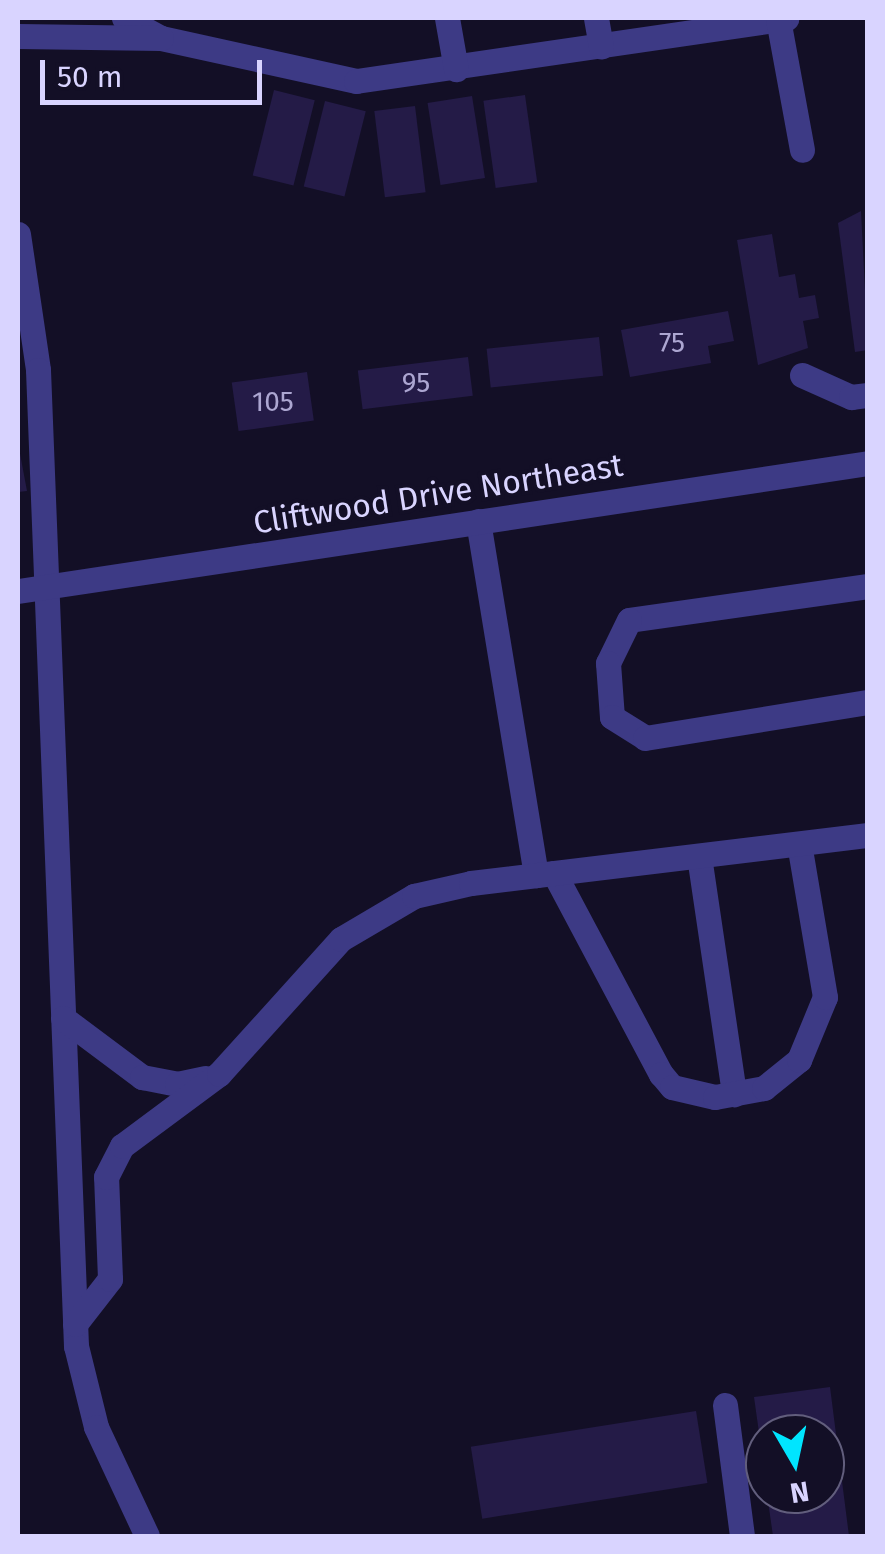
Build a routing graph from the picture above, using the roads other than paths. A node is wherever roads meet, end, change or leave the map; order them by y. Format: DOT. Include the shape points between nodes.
graph roads {
  1 [pos="124,18"];
  2 [pos="447,18"];
  3 [pos="596,18"];
  4 [pos="786,18"];
  5 [pos="778,19"];
  6 [pos="18,36"];
  7 [pos="161,38"];
  8 [pos="601,47"];
  9 [pos="456,69"];
  10 [pos="802,150"];
  11 [pos="18,234"];
  12 [pos="802,375"];
  13 [pos="868,395"];
  14 [pos="868,462"];
  15 [pos="478,521"];
  16 [pos="46,586"];
  17 [pos="868,586"];
  18 [pos="18,591"];
  19 [pos="868,702"];
  20 [pos="868,834"];
  21 [pos="799,844"];
  22 [pos="700,856"];
  23 [pos="545,874"];
  24 [pos="63,1018"];
  25 [pos="219,1074"];
  26 [pos="734,1094"];
  27 [pos="75,1324"];
  28 [pos="725,1405"];
  29 [pos="147,1536"];
  30 [pos="742,1536"];
  1 -- 7 [label="street"];
  2 -- 9 [label="street"];
  3 -- 8 [label="street"];
  4 -- 5 [label="street"];
  5 -- 8 [label="street"];
  5 -- 10 [label="street"];
  6 -- 7 [label="street"];
  7 -- 9 [label="street" via="356,81"];
  8 -- 9 [label="street"];
  11 -- 16 [label="street" via="38,370"];
  12 -- 13 [label="street" via="851,397"];
  14 -- 15 [label="street, Cliftwood Drive Northeast"];
  15 -- 16 [label="street, Cliftwood Drive Northeast"];
  15 -- 23 [label="street"];
  16 -- 18 [label="street, Cliftwood Drive Northeast"];
  16 -- 24 [label="street"];
  17 -- 19 [label="street" via="629,620 608,664 612,717 646,738"];
  20 -- 21 [label="street"];
  21 -- 22 [label="street"];
  21 -- 26 [label="street" via="826,997 799,1060 764,1088"];
  22 -- 23 [label="street"];
  22 -- 26 [label="street"];
  23 -- 25 [label="street" via="414,896 342,940"];
  23 -- 26 [label="street" via="660,1074 692,1096"];
  24 -- 25 [label="street" via="142,1078 177,1084"];
  24 -- 27 [label="street"];
  25 -- 27 [label="street" via="122,1146 106,1177 110,1280"];
  27 -- 29 [label="street" via="96,1428"];
  28 -- 30 [label="street"];
}
